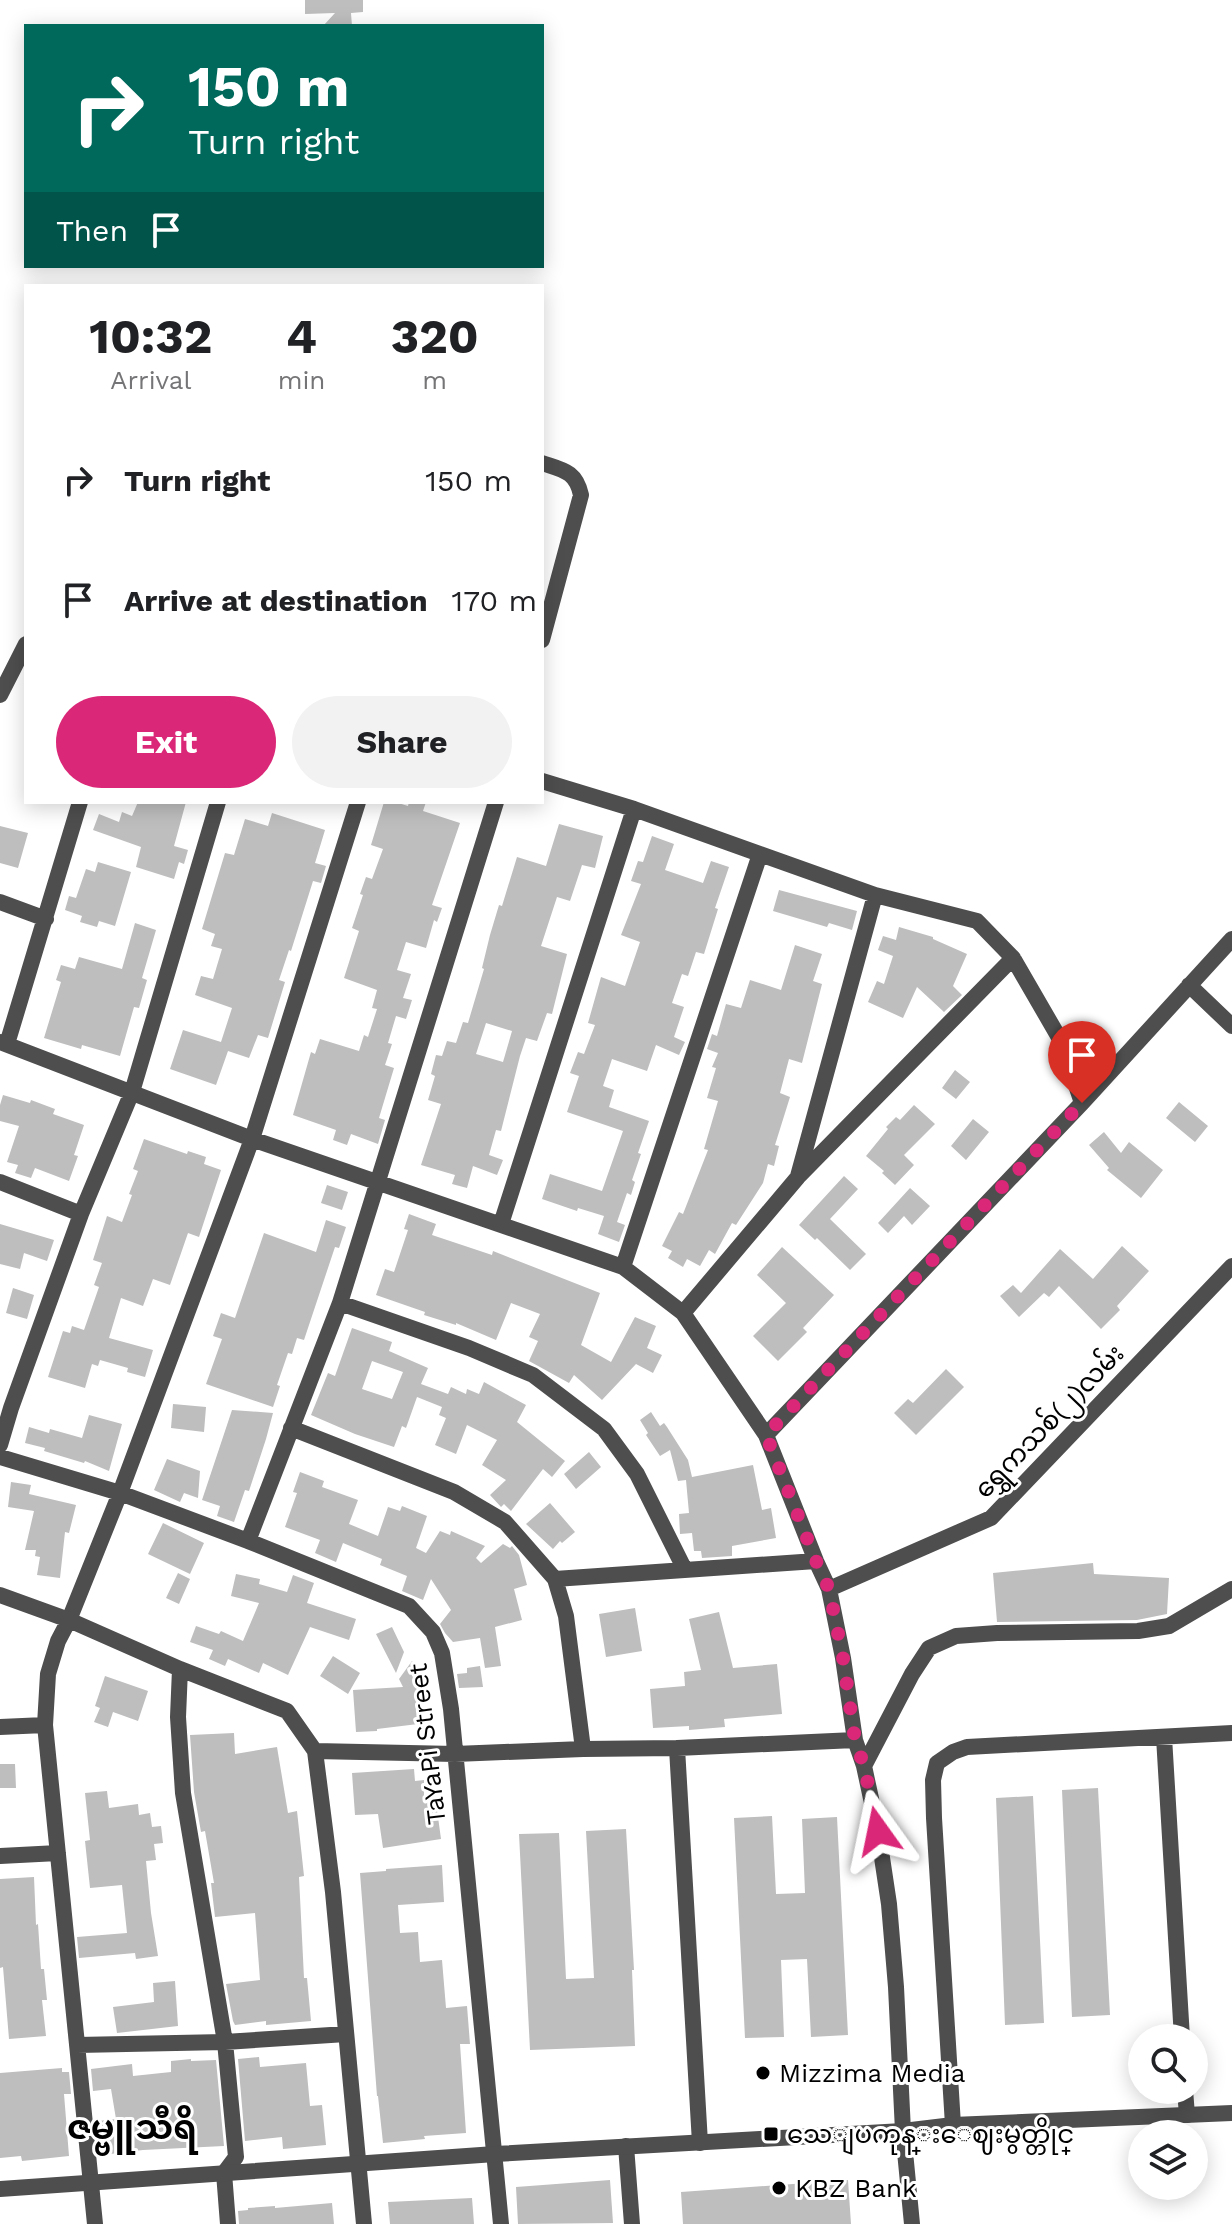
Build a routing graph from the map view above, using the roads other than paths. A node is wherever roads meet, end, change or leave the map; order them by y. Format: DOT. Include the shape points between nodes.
graph roads {
  1 [pos="544,464"];
  2 [pos="545,615"];
  3 [pos="24,648"];
  4 [pos="0,695"];
  5 [pos="544,782"];
  6 [pos="79,804"];
  7 [pos="217,804"];
  8 [pos="357,804"];
  9 [pos="495,804"];
  10 [pos="634,809"];
  11 [pos="760,854"];
  12 [pos="875,895"];
  13 [pos="0,902"];
  14 [pos="46,919"];
  15 [pos="1232,939"];
  16 [pos="1013,958"];
  17 [pos="1189,985"];
  18 [pos="1232,1026"];
  19 [pos="4,1043"];
  20 [pos="132,1092"];
  21 [pos="1082,1103"];
  22 [pos="252,1139"];
  23 [pos="798,1177"];
  24 [pos="0,1182"];
  25 [pos="379,1184"];
  26 [pos="81,1214"];
  27 [pos="501,1224"];
  28 [pos="1232,1266"];
  29 [pos="623,1267"];
  30 [pos="340,1303"];
  31 [pos="683,1313"];
  32 [pos="6,1405"];
  33 [pos="291,1428"];
  34 [pos="766,1435"];
  35 [pos="0,1445"];
  36 [pos="0,1457"];
  37 [pos="120,1493"];
  38 [pos="248,1541"];
  39 [pos="816,1561"];
  40 [pos="685,1570"];
  41 [pos="555,1579"];
  42 [pos="829,1589"];
  43 [pos="1232,1589"];
  44 [pos="0,1595"];
  45 [pos="69,1620"];
  46 [pos="180,1669"];
  47 [pos="45,1725"];
  48 [pos="0,1727"];
  49 [pos="1232,1733"];
  50 [pos="1164,1737"];
  51 [pos="855,1740"];
  52 [pos="677,1748"];
  53 [pos="583,1749"];
  54 [pos="315,1751"];
  55 [pos="455,1754"];
  56 [pos="864,1766"];
  57 [pos="58,1853"];
  58 [pos="0,1856"];
  59 [pos="1181,2024"];
  60 [pos="346,2034"];
  61 [pos="225,2042"];
  62 [pos="77,2045"];
  63 [pos="1186,2104"];
  64 [pos="1232,2113"];
  65 [pos="1187,2115"];
  66 [pos="953,2125"];
  67 [pos="903,2131"];
  68 [pos="700,2143"];
  69 [pos="626,2146"];
  70 [pos="495,2154"];
  71 [pos="359,2165"];
  72 [pos="224,2173"];
  73 [pos="91,2182"];
  74 [pos="0,2189"];
  75 [pos="95,2224"];
  76 [pos="228,2224"];
  77 [pos="364,2224"];
  78 [pos="501,2224"];
  79 [pos="632,2224"];
  80 [pos="912,2224"];
  1 -- 2 [label="street" via="569,472 581,495"];
  3 -- 4 [label="street"];
  5 -- 10 [label="street"];
  6 -- 14 [label="street"];
  7 -- 20 [label="street"];
  8 -- 22 [label="street"];
  9 -- 25 [label="street"];
  10 -- 11 [label="street"];
  10 -- 27 [label="street"];
  11 -- 12 [label="street"];
  11 -- 29 [label="street"];
  12 -- 16 [label="street" via="977,921"];
  12 -- 23 [label="street"];
  13 -- 14 [label="street"];
  14 -- 19 [label="street"];
  15 -- 17 [label="street"];
  16 -- 21 [label="street" via="1061,1041"];
  16 -- 23 [label="street"];
  17 -- 18 [label="street"];
  17 -- 21 [label="street"];
  19 -- 20 [label="street"];
  20 -- 22 [label="street"];
  20 -- 26 [label="street"];
  21 -- 34 [label="street"];
  22 -- 25 [label="street"];
  22 -- 37 [label="street"];
  23 -- 31 [label="street"];
  24 -- 26 [label="street"];
  25 -- 27 [label="street"];
  25 -- 30 [label="street"];
  26 -- 32 [label="street"];
  27 -- 29 [label="street"];
  28 -- 42 [label="street, ရွှေကသစ်(၂)လမ်း" via="991,1518"];
  29 -- 31 [label="street"];
  30 -- 33 [label="street"];
  30 -- 40 [label="street" via="533,1375 604,1429 637,1474"];
  31 -- 34 [label="street"];
  32 -- 35 [label="street"];
  33 -- 38 [label="street"];
  33 -- 41 [label="street" via="454,1492 505,1522"];
  34 -- 39 [label="street"];
  36 -- 37 [label="street, TaYaPi Street"];
  37 -- 38 [label="street, TaYaPi Street"];
  37 -- 45 [label="street"];
  38 -- 55 [label="street, TaYaPi Street" via="409,1606 433,1632 442,1653"];
  39 -- 40 [label="street"];
  39 -- 42 [label="street"];
  40 -- 41 [label="street"];
  41 -- 53 [label="street" via="566,1616"];
  42 -- 51 [label="street"];
  43 -- 56 [label="street" via="1169,1626 956,1636 929,1648"];
  44 -- 45 [label="street"];
  45 -- 46 [label="street"];
  45 -- 47 [label="street" via="48,1674"];
  46 -- 54 [label="street" via="287,1711"];
  46 -- 61 [label="street" via="183,1793"];
  47 -- 48 [label="street"];
  47 -- 57 [label="street"];
  49 -- 50 [label="street"];
  50 -- 59 [label="street"];
  50 -- 66 [label="street" via="967,1747 937,1763 934,1805"];
  51 -- 52 [label="street"];
  51 -- 56 [label="street"];
  52 -- 53 [label="street"];
  52 -- 68 [label="street"];
  53 -- 55 [label="street"];
  54 -- 55 [label="street"];
  54 -- 60 [label="street"];
  55 -- 70 [label="street, TaYaPi Street"];
  56 -- 67 [label="street" via="889,1904"];
  57 -- 58 [label="street"];
  57 -- 62 [label="street"];
  60 -- 61 [label="street"];
  60 -- 71 [label="street"];
  61 -- 62 [label="street"];
  61 -- 72 [label="street" via="236,2157"];
  62 -- 73 [label="street"];
  63 -- 65 [label="street"];
  64 -- 65 [label="street"];
  65 -- 66 [label="street"];
  66 -- 67 [label="street"];
  67 -- 68 [label="street"];
  67 -- 80 [label="street"];
  68 -- 69 [label="street"];
  69 -- 70 [label="street"];
  69 -- 79 [label="street"];
  70 -- 71 [label="street"];
  70 -- 78 [label="street, TaYaPi Street"];
  71 -- 72 [label="street"];
  71 -- 77 [label="street"];
  72 -- 73 [label="street"];
  72 -- 76 [label="street"];
  73 -- 74 [label="street"];
  73 -- 75 [label="street"];
}
